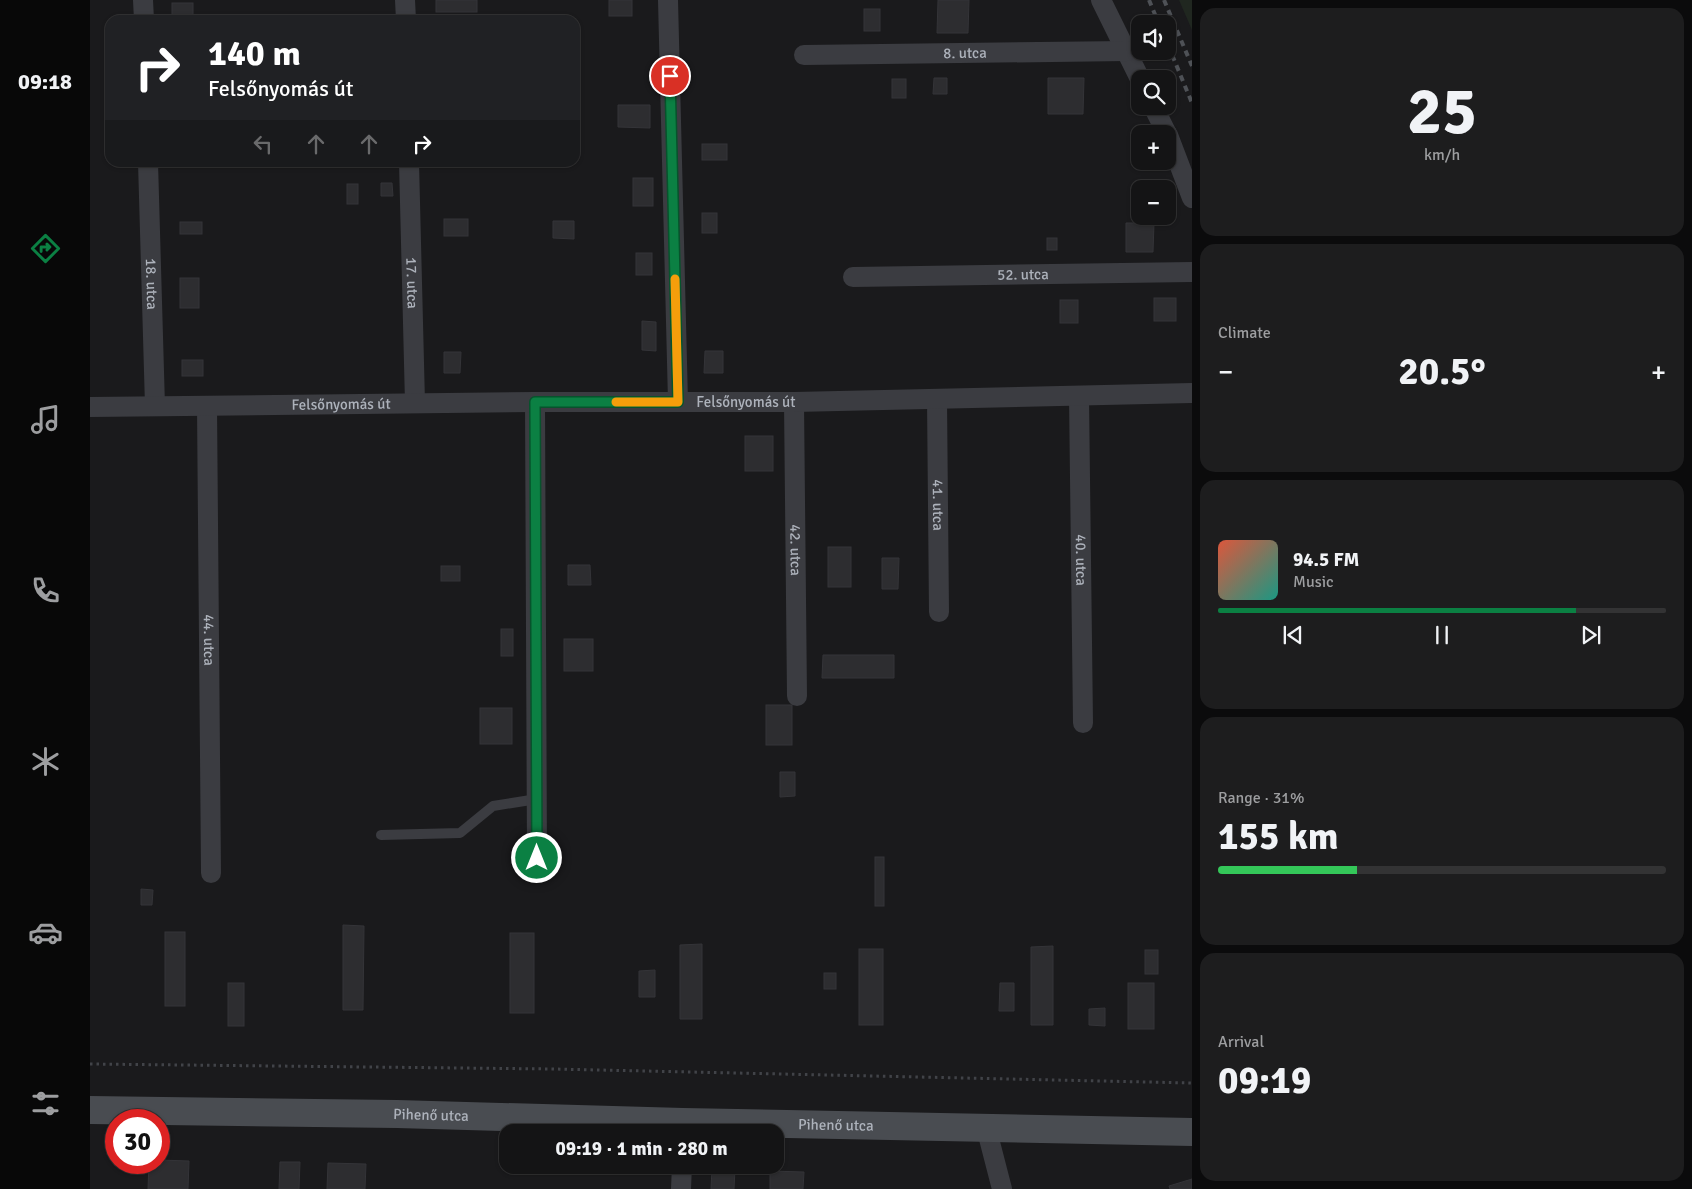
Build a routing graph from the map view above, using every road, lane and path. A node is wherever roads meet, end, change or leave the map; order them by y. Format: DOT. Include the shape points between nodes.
graph roads {
  1 [pos="143,0"];
  2 [pos="406,0"];
  3 [pos="668,0"];
  4 [pos="1101,0"];
  5 [pos="144,15"];
  6 [pos="406,15"];
  7 [pos="1127,51"];
  8 [pos="804,55"];
  9 [pos="1136,70"];
  10 [pos="1176,158"];
  11 [pos="148,167"];
  12 [pos="409,167"];
  13 [pos="1192,198"];
  14 [pos="1192,272"];
  15 [pos="853,277"];
  16 [pos="1192,393"];
  17 [pos="1079,396"];
  18 [pos="937,399"];
  19 [pos="535,402"];
  20 [pos="678,402"];
  21 [pos="794,402"];
  22 [pos="415,404"];
  23 [pos="155,406"];
  24 [pos="207,406"];
  25 [pos="90,407"];
  26 [pos="939,612"];
  27 [pos="797,696"];
  28 [pos="1083,724"];
  29 [pos="537,799"];
  30 [pos="381,835"];
  31 [pos="537,858"];
  32 [pos="211,872"];
  33 [pos="90,1064"];
  34 [pos="1192,1083"];
  35 [pos="90,1110"];
  36 [pos="617,1124"];
  37 [pos="784,1127"];
  38 [pos="986,1127"];
  39 [pos="1192,1132"];
  40 [pos="682,1174"];
  41 [pos="681,1189"];
  42 [pos="1002,1189"];
  1 -- 5 [label="street"];
  2 -- 6 [label="street"];
  3 -- 20 [label="street"];
  4 -- 7 [label="street"];
  7 -- 8 [label="street, 8. utca"];
  7 -- 9 [label="street"];
  10 -- 13 [label="street"];
  11 -- 23 [label="street, 18. utca"];
  12 -- 22 [label="street, 17. utca"];
  14 -- 15 [label="street, 52. utca"];
  16 -- 17 [label="street, Felsőnyomás út"];
  17 -- 18 [label="street, Felsőnyomás út"];
  17 -- 28 [label="street, 40. utca"];
  18 -- 21 [label="street, Felsőnyomás út"];
  18 -- 26 [label="street, 41. utca"];
  19 -- 20 [label="street, Felsőnyomás út"];
  19 -- 22 [label="street, Felsőnyomás út"];
  19 -- 29 [label="street"];
  20 -- 21 [label="street, Felsőnyomás út"];
  21 -- 27 [label="street, 42. utca"];
  22 -- 24 [label="street, Felsőnyomás út"];
  23 -- 24 [label="street, Felsőnyomás út"];
  23 -- 25 [label="street, Felsőnyomás út"];
  24 -- 32 [label="street, 44. utca"];
  29 -- 30 [label="lane" via="493,806 460,832"];
  29 -- 31 [label="street"];
  33 -- 34 [label="path"];
  35 -- 36 [label="street, Pihenő utca" via="397,1114"];
  37 -- 38 [label="street, Pihenő utca"];
  38 -- 39 [label="street, Pihenő utca"];
  38 -- 42 [label="street"];
  40 -- 41 [label="street"];
}
